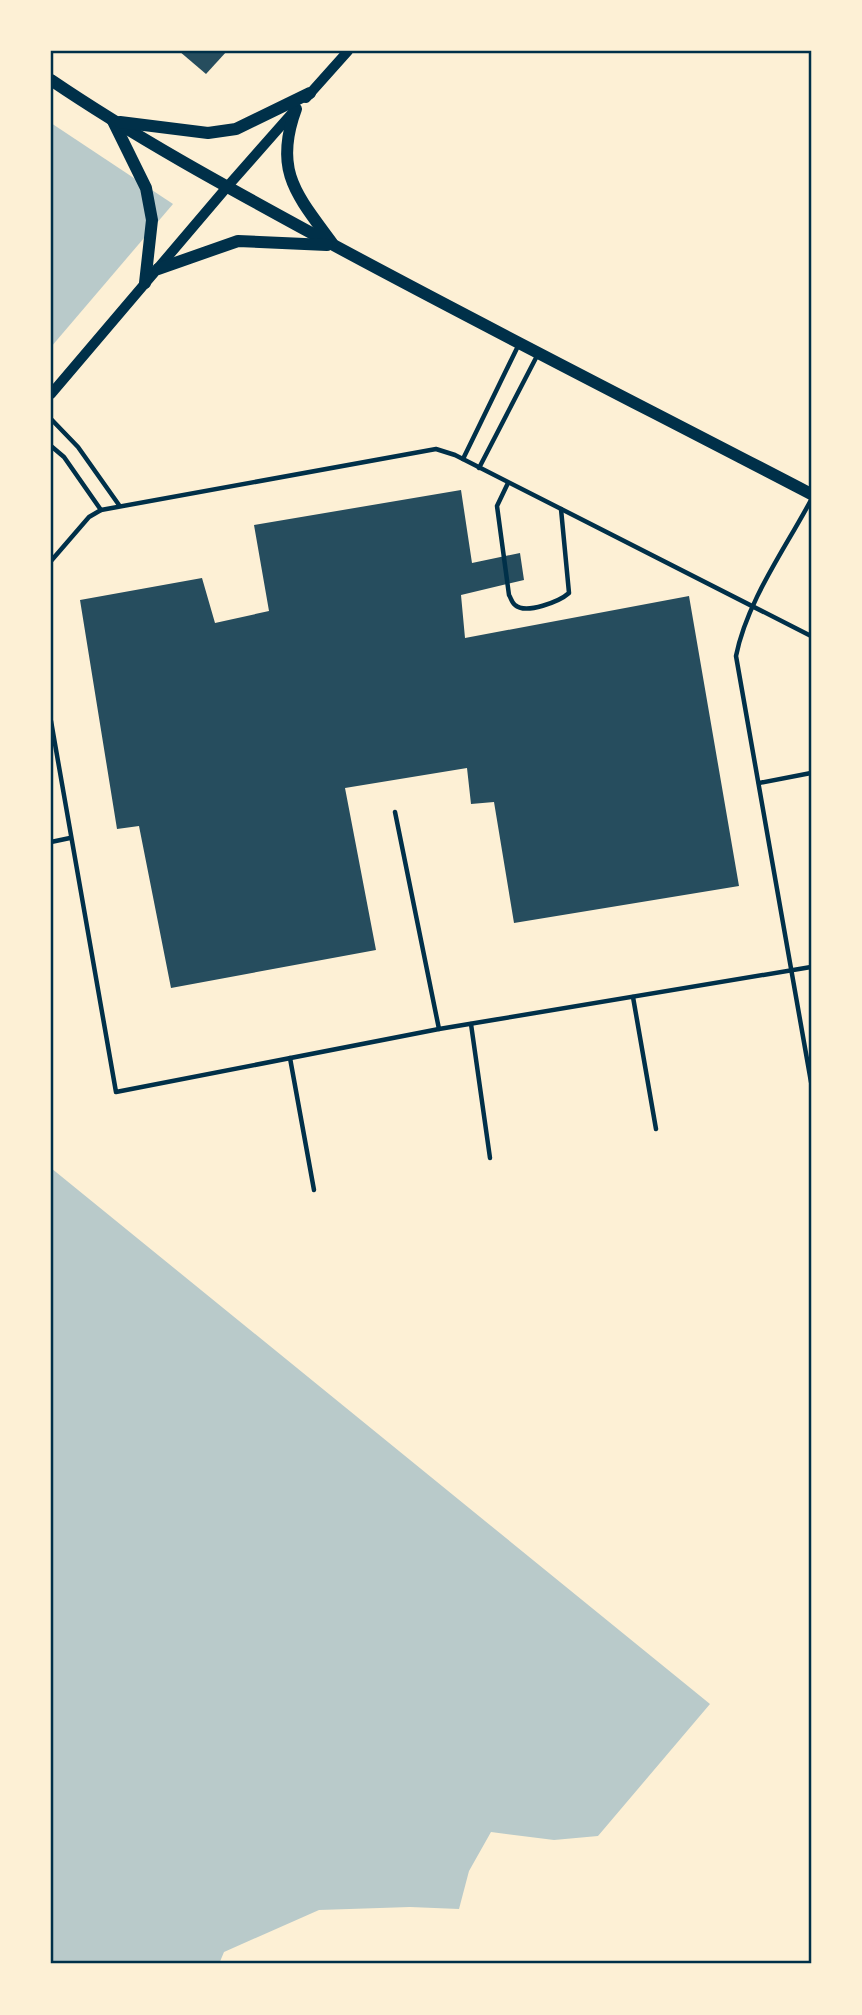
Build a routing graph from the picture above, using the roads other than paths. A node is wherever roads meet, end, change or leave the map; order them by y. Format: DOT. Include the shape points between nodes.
graph roads {
  1 [pos="348,51"];
  2 [pos="51,80"];
  3 [pos="310,93"];
  4 [pos="296,109"];
  5 [pos="113,121"];
  6 [pos="227,187"];
  7 [pos="335,246"];
  8 [pos="158,269"];
  9 [pos="145,283"];
  10 [pos="520,343"];
  11 [pos="539,353"];
  12 [pos="51,394"];
  13 [pos="51,419"];
  14 [pos="51,446"];
  15 [pos="463,459"];
  16 [pos="479,468"];
  17 [pos="508,482"];
  18 [pos="811,494"];
  19 [pos="811,500"];
  20 [pos="119,505"];
  21 [pos="561,509"];
  22 [pos="101,510"];
  23 [pos="51,561"];
  24 [pos="754,607"];
  25 [pos="811,636"];
  26 [pos="51,721"];
  27 [pos="811,773"];
  28 [pos="759,783"];
  29 [pos="395,812"];
  30 [pos="71,838"];
  31 [pos="51,842"];
  32 [pos="811,967"];
  33 [pos="792,971"];
  34 [pos="633,997"];
  35 [pos="471,1024"];
  36 [pos="439,1029"];
  37 [pos="290,1058"];
  38 [pos="811,1082"];
  39 [pos="656,1129"];
  40 [pos="490,1158"];
  41 [pos="314,1190"];
  1 -- 3 [label="street"];
  2 -- 5 [label="main road"];
  3 -- 4 [label="street"];
  3 -- 5 [label="main road" via="236,129 208,133"];
  4 -- 6 [label="street"];
  4 -- 7 [label="main road" via="286,146 289,175 295,191"];
  5 -- 6 [label="main road"];
  5 -- 9 [label="main road" via="146,188 152,220"];
  6 -- 7 [label="main road"];
  6 -- 8 [label="main road"];
  7 -- 8 [label="main road" via="238,241"];
  7 -- 10 [label="main road"];
  8 -- 9 [label="main road"];
  9 -- 12 [label="main road"];
  10 -- 11 [label="main road"];
  10 -- 15 [label="lane"];
  11 -- 16 [label="lane"];
  11 -- 18 [label="main road"];
  13 -- 20 [label="lane" via="78,447"];
  14 -- 22 [label="lane"];
  15 -- 16 [label="lane"];
  15 -- 20 [label="lane" via="436,449"];
  16 -- 17 [label="lane"];
  17 -- 21 [label="lane"];
  17 -- 21 [label="lane" via="497,506 509,595 515,606 523,609 560,602 569,593"];
  19 -- 24 [label="lane"];
  20 -- 22 [label="lane"];
  21 -- 24 [label="lane"];
  22 -- 23 [label="lane" via="89,517"];
  24 -- 25 [label="lane"];
  24 -- 28 [label="lane" via="736,656"];
  26 -- 30 [label="lane"];
  27 -- 28 [label="lane"];
  28 -- 33 [label="lane"];
  29 -- 36 [label="lane"];
  30 -- 31 [label="lane"];
  30 -- 37 [label="lane" via="116,1092"];
  32 -- 33 [label="lane"];
  33 -- 34 [label="lane"];
  33 -- 38 [label="lane"];
  34 -- 35 [label="lane"];
  34 -- 39 [label="lane"];
  35 -- 36 [label="lane"];
  35 -- 40 [label="lane"];
  36 -- 37 [label="lane"];
  37 -- 41 [label="lane"];
}
